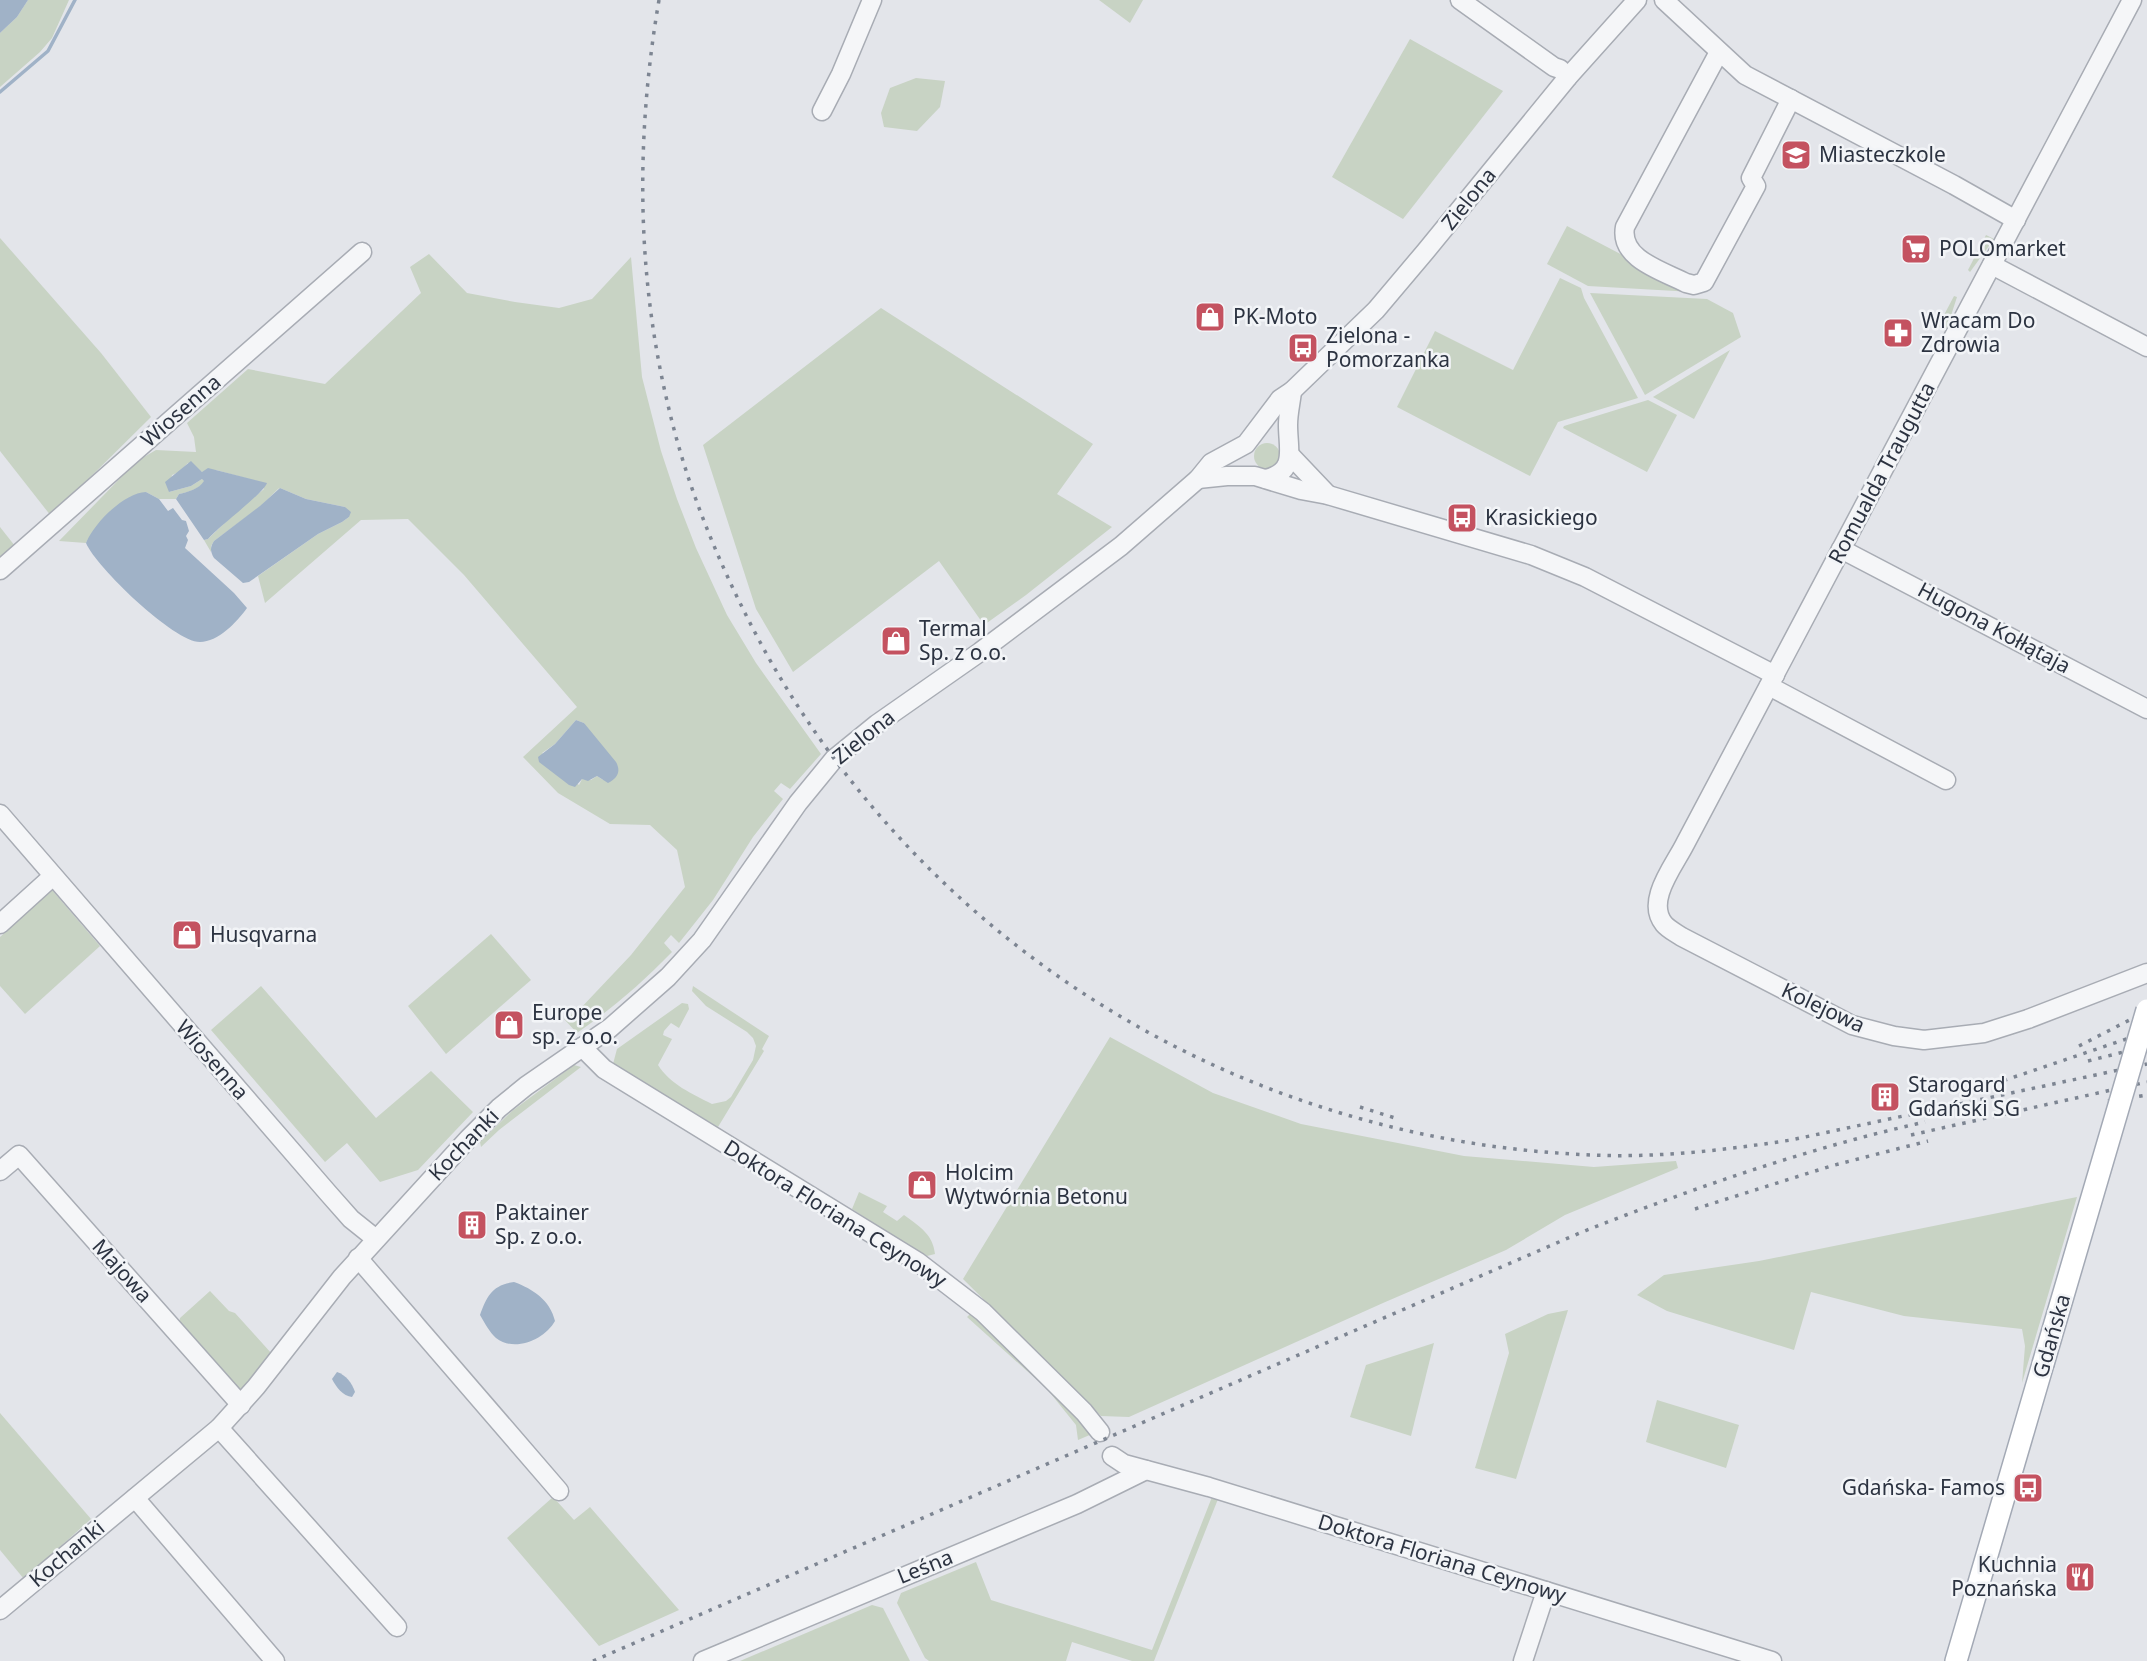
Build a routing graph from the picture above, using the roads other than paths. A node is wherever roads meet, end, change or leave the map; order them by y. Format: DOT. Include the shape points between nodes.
graph roads {
  1 [pos="872,0"];
  2 [pos="1460,0"];
  3 [pos="1637,0"];
  4 [pos="1664,0"];
  5 [pos="2132,0"];
  6 [pos="1719,52"];
  7 [pos="1568,77"];
  8 [pos="1790,99"];
  9 [pos="822,111"];
  10 [pos="2016,220"];
  11 [pos="362,252"];
  12 [pos="1992,265"];
  13 [pos="2147,347"];
  14 [pos="1293,391"];
  15 [pos="1249,440"];
  16 [pos="1289,451"];
  17 [pos="1260,477"];
  18 [pos="1198,479"];
  19 [pos="1328,495"];
  20 [pos="1841,549"];
  21 [pos="0,570"];
  22 [pos="1772,680"];
  23 [pos="2147,709"];
  24 [pos="1946,780"];
  25 [pos="0,814"];
  26 [pos="53,876"];
  27 [pos="1661,891"];
  28 [pos="0,924"];
  29 [pos="2147,973"];
  30 [pos="2147,1010"];
  31 [pos="582,1047"];
  32 [pos="0,1171"];
  33 [pos="376,1239"];
  34 [pos="358,1258"];
  35 [pos="241,1405"];
  36 [pos="219,1428"];
  37 [pos="1100,1432"];
  38 [pos="1112,1456"];
  39 [pos="1146,1470"];
  40 [pos="559,1491"];
  41 [pos="135,1497"];
  42 [pos="1546,1591"];
  43 [pos="0,1610"];
  44 [pos="397,1627"];
  45 [pos="275,1661"];
  46 [pos="703,1661"];
  47 [pos="1523,1661"];
  48 [pos="1772,1661"];
  49 [pos="1956,1661"];
  1 -- 9 [label="street"];
  2 -- 7 [label="street"];
  3 -- 7 [label="street, Zielona"];
  4 -- 6 [label="street"];
  5 -- 10 [label="street, Romualda Traugutta"];
  6 -- 8 [label="street" via="1745,75"];
  6 -- 8 [label="street" via="1625,226 1626,246 1637,258 1686,283 1704,282 1756,186 1751,178"];
  7 -- 14 [label="street, Zielona" via="1376,310"];
  8 -- 10 [label="street"];
  10 -- 12 [label="street, Romualda Traugutta"];
  11 -- 21 [label="street, Wiosenna"];
  12 -- 13 [label="street"];
  12 -- 20 [label="street, Romualda Traugutta"];
  14 -- 15 [label="street, Zielona" via="1280,399"];
  14 -- 16 [label="street"];
  15 -- 16 [label="street" via="1266,432 1279,435"];
  15 -- 17 [label="street" via="1243,456 1246,467"];
  15 -- 18 [label="street, Zielona" via="1211,463"];
  16 -- 17 [label="street" via="1287,467 1278,476"];
  16 -- 19 [label="street"];
  17 -- 18 [label="street"];
  17 -- 19 [label="street"];
  18 -- 31 [label="street, Zielona" via="1093,568 834,759 790,813 702,940 640,1003"];
  19 -- 22 [label="street" via="1563,568 1637,602"];
  20 -- 22 [label="street, Romualda Traugutta"];
  20 -- 23 [label="street, Hugona Kołłątaja"];
  22 -- 24 [label="street"];
  22 -- 27 [label="street, Romualda Traugutta"];
  25 -- 26 [label="street, Wiosenna"];
  26 -- 28 [label="street"];
  26 -- 33 [label="street, Wiosenna" via="351,1219"];
  27 -- 29 [label="street, Kolejowa" via="1656,904 1659,915 1665,926 1682,937 1846,1022 1894,1036 1924,1040 1984,1034"];
  30 -- 49 [label="main road, Gdańska, bridge"];
  31 -- 33 [label="street, Kochanki" via="499,1108"];
  31 -- 37 [label="street, Doktora Floriana Ceynowy" via="604,1069 918,1262 983,1312"];
  32 -- 35 [label="street, Majowa" via="19,1155"];
  33 -- 34 [label="street, Kochanki"];
  34 -- 35 [label="street, Kochanki"];
  34 -- 40 [label="street"];
  35 -- 36 [label="street, Kochanki"];
  36 -- 41 [label="street, Kochanki"];
  36 -- 44 [label="street"];
  38 -- 39 [label="street, Doktora Floriana Ceynowy"];
  39 -- 42 [label="street, Doktora Floriana Ceynowy"];
  39 -- 46 [label="street, Leśna" via="1077,1504"];
  41 -- 43 [label="street, Kochanki"];
  41 -- 45 [label="street"];
  42 -- 47 [label="street"];
  42 -- 48 [label="street, Doktora Floriana Ceynowy"];
}
